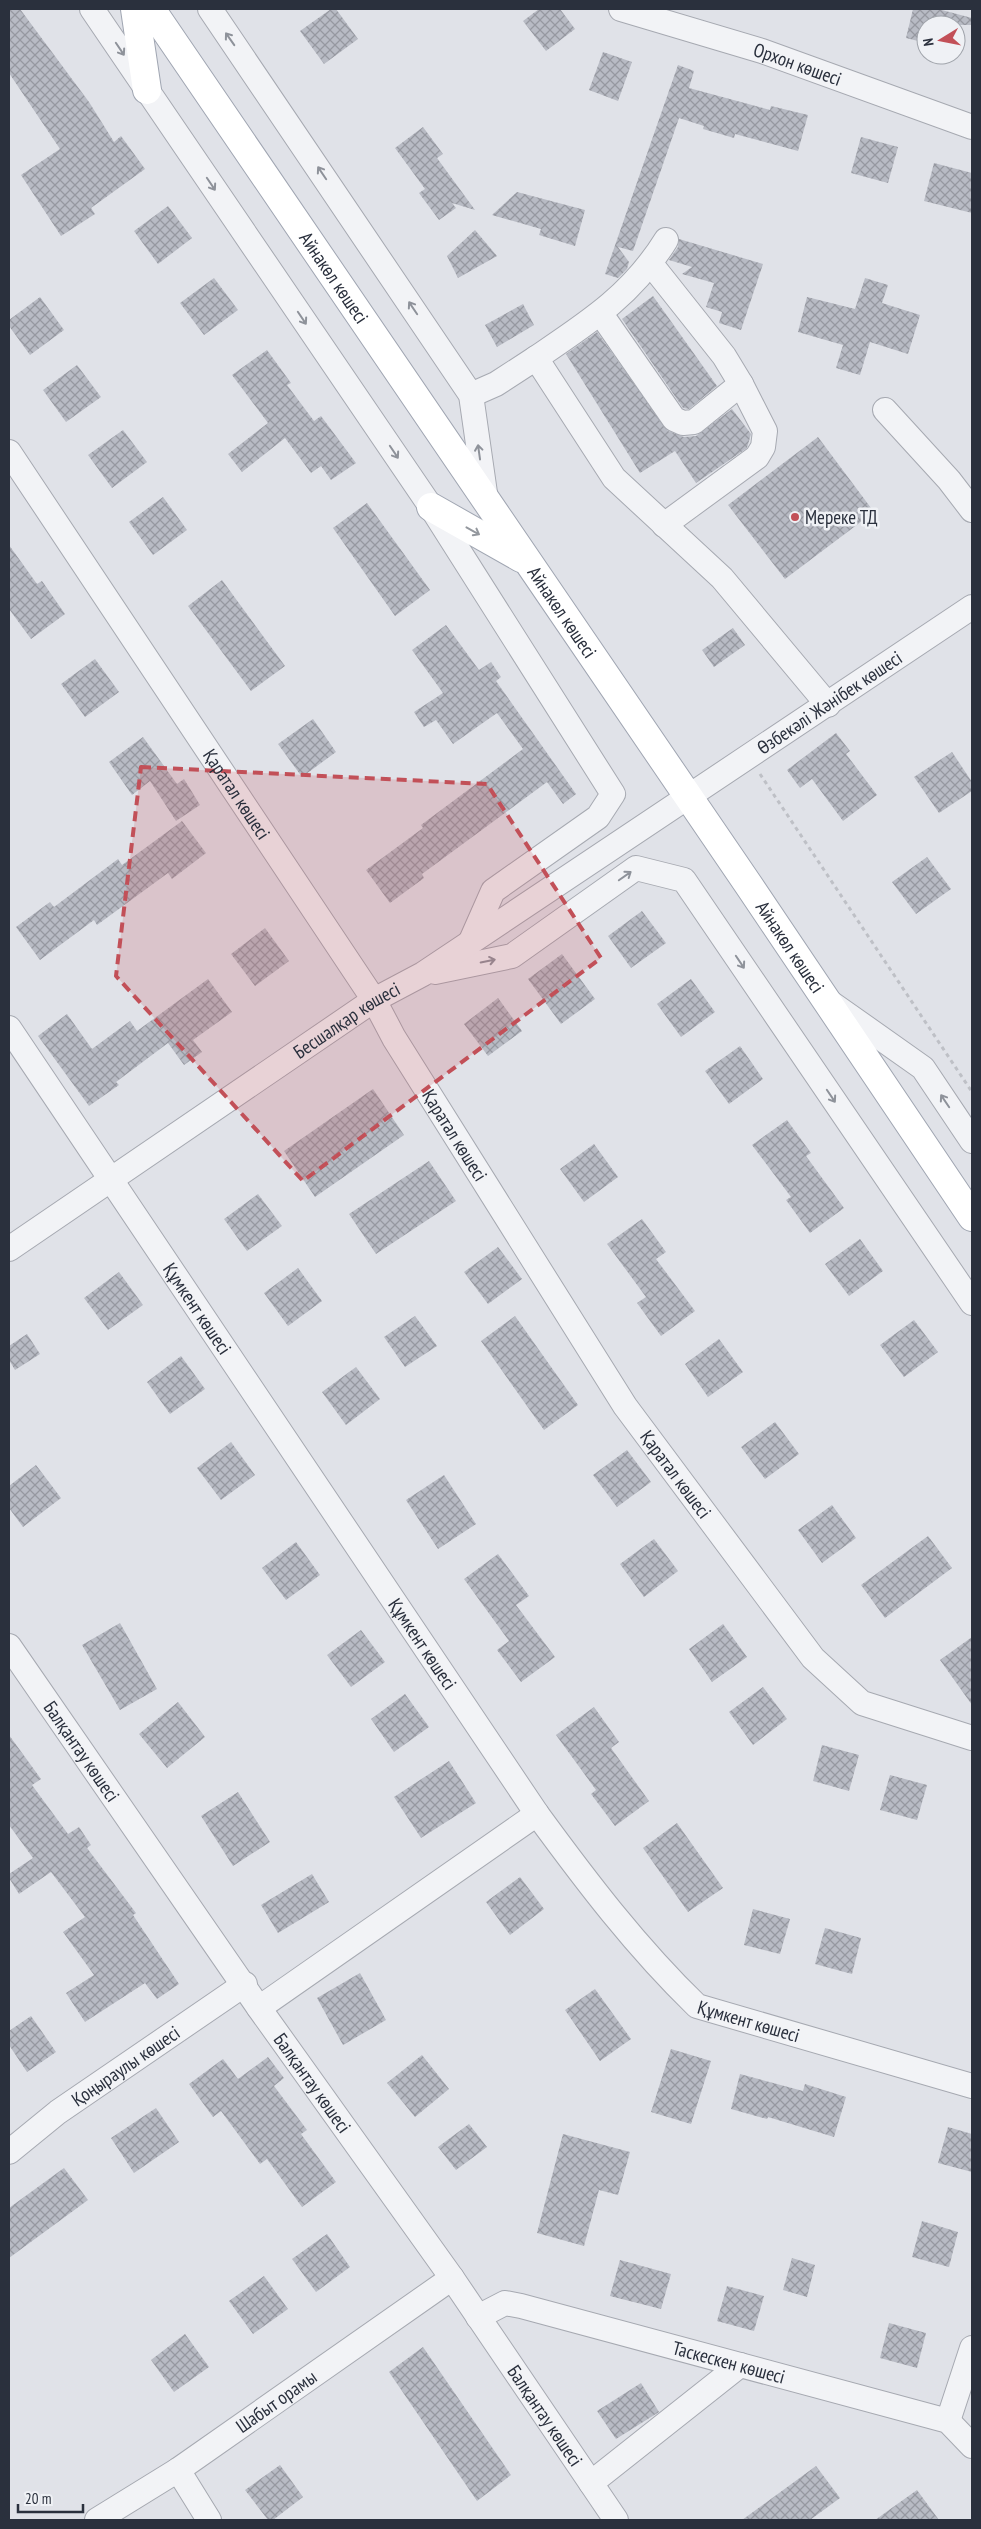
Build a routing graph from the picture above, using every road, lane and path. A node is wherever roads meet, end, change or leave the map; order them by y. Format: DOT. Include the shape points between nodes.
graph roads {
  1 [pos="92,9"];
  2 [pos="136,9"];
  3 [pos="151,9"];
  4 [pos="210,9"];
  5 [pos="620,9"];
  6 [pos="147,90"];
  7 [pos="972,127"];
  8 [pos="666,240"];
  9 [pos="651,264"];
  10 [pos="601,314"];
  11 [pos="536,358"];
  12 [pos="741,384"];
  13 [pos="472,395"];
  14 [pos="885,410"];
  15 [pos="9,452"];
  16 [pos="486,500"];
  17 [pos="431,507"];
  18 [pos="972,510"];
  19 [pos="664,525"];
  20 [pos="527,561"];
  21 [pos="972,607"];
  22 [pos="828,705"];
  23 [pos="749,758"];
  24 [pos="688,798"];
  25 [pos="470,943"];
  26 [pos="423,974"];
  27 [pos="824,998"];
  28 [pos="374,1000"];
  29 [pos="9,1028"];
  30 [pos="972,1092"];
  31 [pos="972,1141"];
  32 [pos="112,1181"];
  33 [pos="972,1217"];
  34 [pos="9,1249"];
  35 [pos="972,1302"];
  36 [pos="9,1646"];
  37 [pos="972,1738"];
  38 [pos="537,1814"];
  39 [pos="245,1984"];
  40 [pos="259,2008"];
  41 [pos="972,2086"];
  42 [pos="9,2152"];
  43 [pos="452,2278"];
  44 [pos="478,2317"];
  45 [pos="972,2348"];
  46 [pos="740,2365"];
  47 [pos="948,2421"];
  48 [pos="972,2446"];
  49 [pos="178,2470"];
  50 [pos="590,2483"];
  51 [pos="97,2520"];
  52 [pos="209,2520"];
  53 [pos="616,2520"];
  1 -- 6 [label="street, one-way"];
  2 -- 6 [label="main road"];
  3 -- 16 [label="main road, Айнакөл көшесі"];
  13 -- 4 [label="street, one-way"];
  5 -- 7 [label="street, Орхон көшесі" via="762,52"];
  6 -- 17 [label="street, one-way"];
  8 -- 9 [label="street"];
  9 -- 10 [label="street"];
  9 -- 12 [label="street" via="724,356"];
  10 -- 11 [label="street"];
  10 -- 12 [label="street" via="674,419 683,424 694,422"];
  11 -- 13 [label="street"];
  11 -- 19 [label="street" via="614,478"];
  12 -- 19 [label="street" via="765,431 760,452"];
  16 -- 13 [label="street, one-way"];
  14 -- 18 [label="street"];
  15 -- 28 [label="street, Қаратал көшесі"];
  16 -- 20 [label="main road, Айнакөл көшесі"];
  17 -- 20 [label="main road, one-way"];
  17 -- 25 [label="street" via="614,794 598,817 493,891"];
  19 -- 22 [label="street" via="722,578"];
  20 -- 24 [label="main road, Айнакөл көшесі"];
  21 -- 22 [label="street, Өзбекәлі Жәнібек көшесі"];
  22 -- 23 [label="street, Өзбекәлі Жәнібек көшесі"];
  23 -- 24 [label="street, Өзбекәлі Жәнібек көшесі"];
  23 -- 30 [label="path"];
  24 -- 25 [label="street, Бесшалқар көшесі"];
  24 -- 27 [label="main road, Айнакөл көшесі"];
  25 -- 26 [label="street, Бесшалқар көшесі"];
  26 -- 28 [label="street, Бесшалқар көшесі"];
  26 -- 35 [label="street, one-way" via="512,956 636,868 684,880"];
  31 -- 27 [label="street, one-way" via="923,1068"];
  27 -- 33 [label="main road, Айнакөл көшесі"];
  28 -- 32 [label="street, Бесшалқар көшесі"];
  28 -- 37 [label="street, Қаратал көшесі" via="394,1038 625,1406 813,1658 862,1703"];
  29 -- 32 [label="street, Құмкент көшесі"];
  32 -- 34 [label="street, Бесшалқар көшесі"];
  32 -- 38 [label="street, Құмкент көшесі"];
  36 -- 39 [label="street, Балқантау көшесі"];
  38 -- 40 [label="street"];
  38 -- 41 [label="street, Құмкент көшесі" via="597,1896 663,1974 697,2006"];
  39 -- 40 [label="street, Балқантау көшесі"];
  39 -- 42 [label="street, Қоңыраулы көшесі" via="58,2112"];
  40 -- 43 [label="street, Балқантау көшесі"];
  43 -- 44 [label="street, Балқантау көшесі"];
  43 -- 49 [label="street, Шабыт орамы"];
  44 -- 46 [label="street, Таскескен көшесі" via="505,2303"];
  44 -- 50 [label="street, Балқантау көшесі"];
  45 -- 47 [label="street"];
  46 -- 47 [label="street, Таскескен көшесі"];
  46 -- 50 [label="street"];
  47 -- 48 [label="street"];
  49 -- 51 [label="street, Шабыт орамы"];
  49 -- 52 [label="street"];
  50 -- 53 [label="street, Балқантау көшесі"];
}
